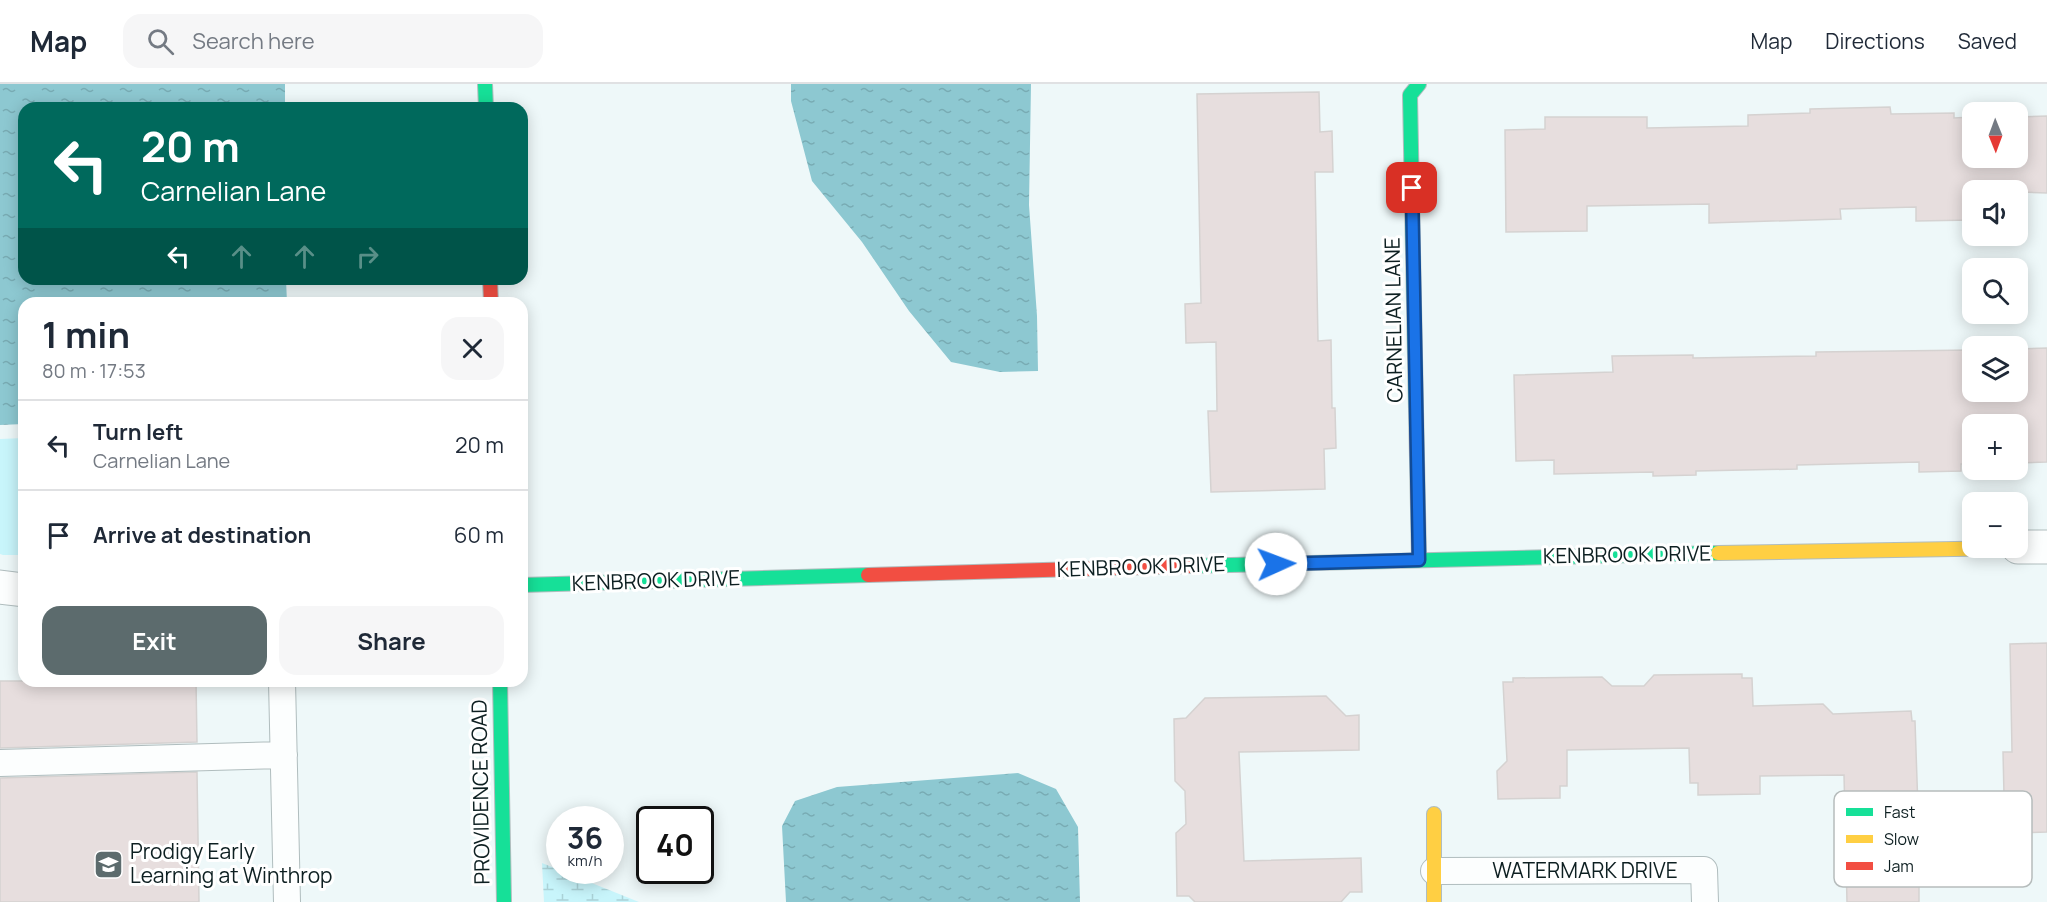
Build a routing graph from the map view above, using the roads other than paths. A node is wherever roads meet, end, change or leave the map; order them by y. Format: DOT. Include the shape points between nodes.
graph roads {
  1 [pos="485,84"];
  2 [pos="1419,84"];
  3 [pos="486,102"];
  4 [pos="2028,547"];
  5 [pos="2047,547"];
  6 [pos="1962,549"];
  7 [pos="1419,560"];
  8 [pos="528,585"];
  9 [pos="0,587"];
  10 [pos="18,589"];
  11 [pos="282,687"];
  12 [pos="500,687"];
  13 [pos="284,755"];
  14 [pos="0,763"];
  15 [pos="1434,814"];
  16 [pos="1434,871"];
  17 [pos="287,902"];
  18 [pos="504,902"];
  19 [pos="1434,902"];
  20 [pos="1705,902"];
  1 -- 3 [label="street"];
  2 -- 7 [label="street, CARNELIAN LANE" via="1410,95"];
  4 -- 5 [label="street"];
  6 -- 7 [label="street, KENBROOK DRIVE"];
  7 -- 8 [label="street, KENBROOK DRIVE"];
  9 -- 10 [label="street"];
  11 -- 13 [label="lane"];
  12 -- 18 [label="street, PROVIDENCE ROAD"];
  13 -- 14 [label="lane"];
  13 -- 17 [label="lane"];
  15 -- 16 [label="street"];
  16 -- 19 [label="street"];
  16 -- 20 [label="lane, WATERMARK DRIVE" via="1704,870"];
}
